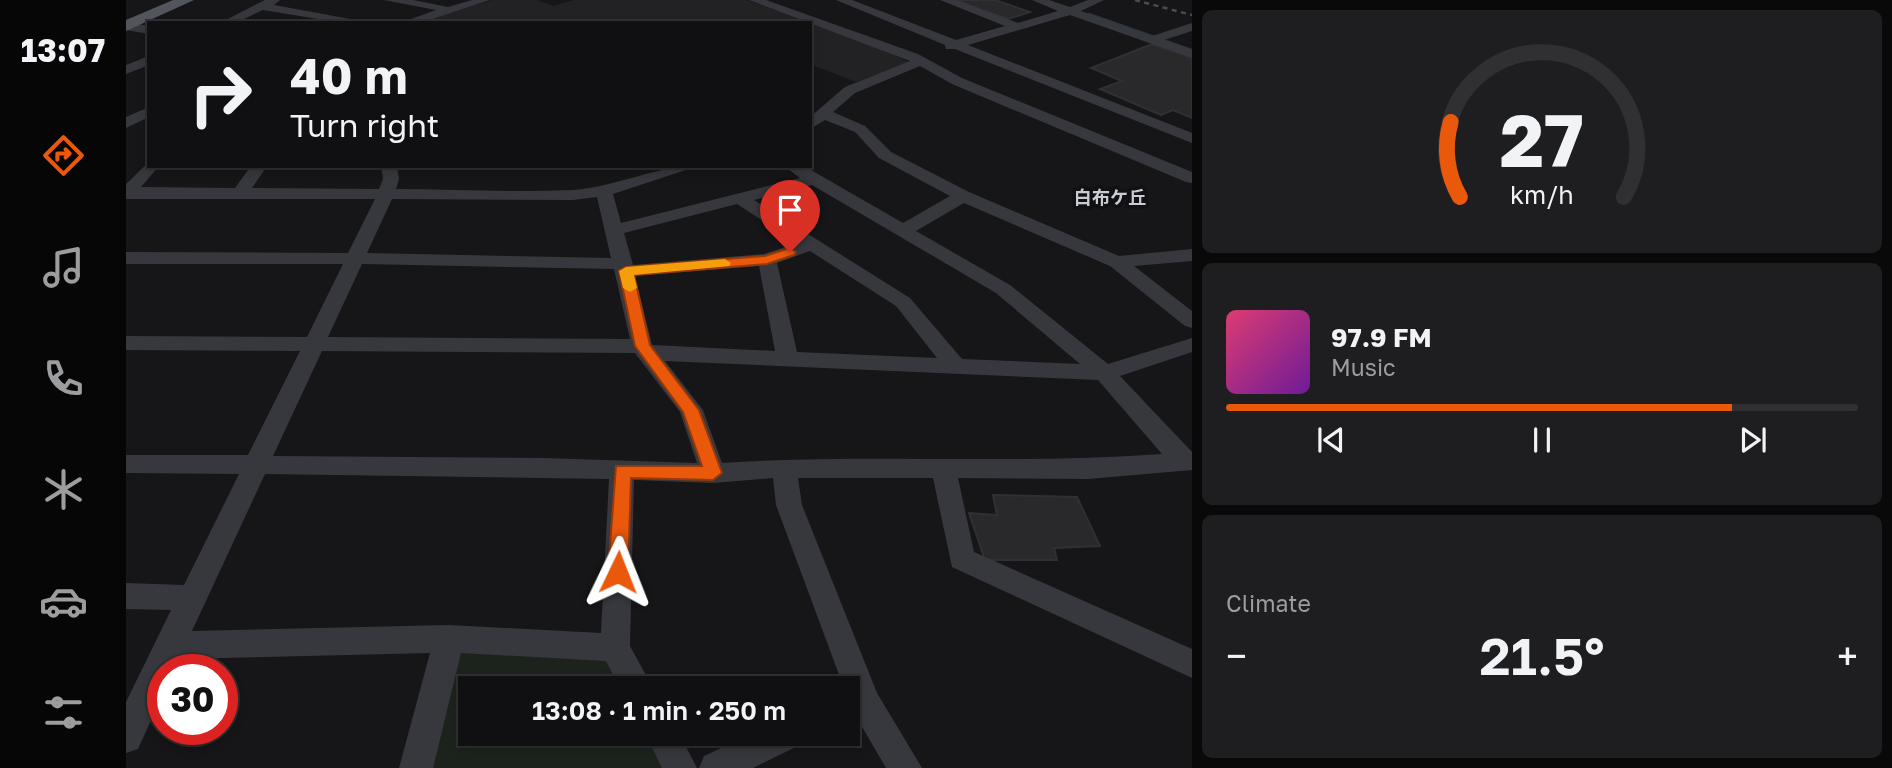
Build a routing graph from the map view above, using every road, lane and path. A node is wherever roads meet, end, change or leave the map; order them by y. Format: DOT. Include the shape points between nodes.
graph roads {
  1 [pos="174,0"];
  2 [pos="186,0"];
  3 [pos="274,0"];
  4 [pos="390,0"];
  5 [pos="484,0"];
  6 [pos="755,0"];
  7 [pos="842,0"];
  8 [pos="854,0"];
  9 [pos="946,0"];
  10 [pos="1038,0"];
  11 [pos="1098,0"];
  12 [pos="261,6"];
  13 [pos="453,9"];
  14 [pos="1071,11"];
  15 [pos="230,21"];
  16 [pos="354,21"];
  17 [pos="413,21"];
  18 [pos="126,23"];
  19 [pos="1018,27"];
  20 [pos="1192,27"];
  21 [pos="147,29"];
  22 [pos="1156,38"];
  23 [pos="959,44"];
  24 [pos="1192,54"];
  25 [pos="916,59"];
  26 [pos="147,61"];
  27 [pos="126,70"];
  28 [pos="145,107"];
  29 [pos="817,120"];
  30 [pos="126,123"];
  31 [pos="1192,132"];
  32 [pos="1192,138"];
  33 [pos="149,168"];
  34 [pos="258,168"];
  35 [pos="389,168"];
  36 [pos="683,168"];
  37 [pos="795,168"];
  38 [pos="1192,178"];
  39 [pos="814,179"];
  40 [pos="604,191"];
  41 [pos="127,193"];
  42 [pos="240,193"];
  43 [pos="386,194"];
  44 [pos="963,196"];
  45 [pos="740,198"];
  46 [pos="615,230"];
  47 [pos="903,231"];
  48 [pos="813,244"];
  49 [pos="1192,255"];
  50 [pos="126,258"];
  51 [pos="355,259"];
  52 [pos="767,260"];
  53 [pos="1117,262"];
  54 [pos="625,268"];
  55 [pos="1192,321"];
  56 [pos="126,343"];
  57 [pos="314,345"];
  58 [pos="1192,345"];
  59 [pos="644,349"];
  60 [pos="788,359"];
  61 [pos="956,367"];
  62 [pos="1104,373"];
  63 [pos="1188,461"];
  64 [pos="126,464"];
  65 [pos="258,466"];
  66 [pos="784,468"];
  67 [pos="944,470"];
  68 [pos="622,471"];
  69 [pos="713,473"];
  70 [pos="126,596"];
  71 [pos="192,598"];
  72 [pos="449,639"];
  73 [pos="171,645"];
  74 [pos="615,648"];
  75 [pos="1192,664"];
  76 [pos="630,676"];
  77 [pos="847,676"];
  78 [pos="860,709"];
  79 [pos="126,737"];
  80 [pos="669,746"];
  81 [pos="763,746"];
  82 [pos="416,768"];
  83 [pos="680,768"];
  84 [pos="716,768"];
  85 [pos="905,768"];
  1 -- 18 [label="main road"];
  2 -- 18 [label="main road"];
  3 -- 12 [label="street"];
  4 -- 13 [label="street"];
  5 -- 13 [label="street"];
  6 -- 25 [label="street"];
  7 -- 23 [label="street"];
  8 -- 23 [label="street"];
  9 -- 19 [label="street"];
  10 -- 14 [label="street"];
  11 -- 14 [label="street"];
  12 -- 15 [label="street"];
  12 -- 16 [label="street"];
  13 -- 17 [label="street"];
  14 -- 19 [label="street"];
  14 -- 22 [label="street"];
  18 -- 21 [label="street"];
  19 -- 23 [label="street"];
  20 -- 22 [label="street"];
  22 -- 24 [label="street"];
  23 -- 25 [label="street"];
  23 -- 31 [label="street"];
  23 -- 32 [label="street"];
  25 -- 29 [label="street" via="850,90"];
  25 -- 38 [label="street" via="968,86"];
  26 -- 27 [label="street"];
  28 -- 30 [label="street"];
  29 -- 44 [label="street" via="860,129 885,155"];
  33 -- 41 [label="street"];
  34 -- 42 [label="street"];
  35 -- 43 [label="street"];
  36 -- 40 [label="street"];
  37 -- 39 [label="street"];
  39 -- 45 [label="street"];
  39 -- 47 [label="street"];
  40 -- 43 [label="street" via="573,195"];
  40 -- 46 [label="street"];
  41 -- 42 [label="street"];
  42 -- 43 [label="street"];
  43 -- 51 [label="street"];
  44 -- 47 [label="street"];
  44 -- 53 [label="street"];
  45 -- 46 [label="street"];
  45 -- 48 [label="street"];
  46 -- 54 [label="street"];
  47 -- 62 [label="street" via="1003,289"];
  48 -- 52 [label="street"];
  48 -- 61 [label="street" via="903,302"];
  49 -- 53 [label="street"];
  50 -- 51 [label="street"];
  51 -- 54 [label="street"];
  51 -- 57 [label="street"];
  52 -- 54 [label="street"];
  52 -- 60 [label="street"];
  53 -- 55 [label="street"];
  54 -- 59 [label="street"];
  56 -- 57 [label="street"];
  57 -- 59 [label="street"];
  57 -- 65 [label="street"];
  58 -- 62 [label="street"];
  59 -- 60 [label="street"];
  59 -- 69 [label="street" via="691,410"];
  60 -- 61 [label="street"];
  61 -- 62 [label="street"];
  62 -- 63 [label="street"];
  63 -- 67 [label="street" via="1088,469"];
  64 -- 65 [label="street"];
  65 -- 68 [label="street"];
  65 -- 71 [label="street"];
  66 -- 67 [label="street"];
  66 -- 69 [label="street"];
  66 -- 77 [label="street" via="789,505"];
  67 -- 75 [label="street" via="962,559"];
  68 -- 69 [label="street"];
  68 -- 74 [label="street"];
  70 -- 71 [label="street"];
  71 -- 73 [label="street"];
  72 -- 73 [label="street"];
  72 -- 74 [label="street"];
  72 -- 82 [label="street"];
  73 -- 79 [label="street"];
  74 -- 76 [label="street"];
  78 -- 85 [label="street"];
  80 -- 83 [label="street"];
  81 -- 84 [label="street"];
}
